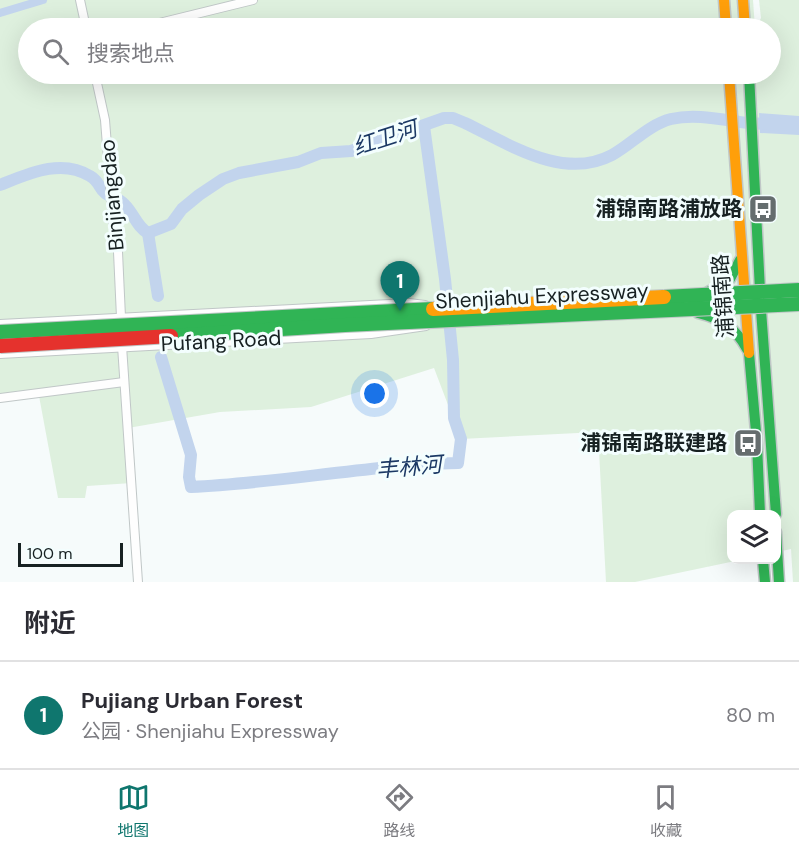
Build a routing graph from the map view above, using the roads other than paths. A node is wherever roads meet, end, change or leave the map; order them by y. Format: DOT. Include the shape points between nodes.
graph roads {
  1 [pos="253,0"];
  2 [pos="724,0"];
  3 [pos="743,0"];
  4 [pos="179,18"];
  5 [pos="725,18"];
  6 [pos="744,18"];
  7 [pos="98,84"];
  8 [pos="730,84"];
  9 [pos="750,84"];
  10 [pos="741,254"];
  11 [pos="799,290"];
  12 [pos="708,292"];
  13 [pos="799,304"];
  14 [pos="439,306"];
  15 [pos="698,313"];
  16 [pos="121,317"];
  17 [pos="442,323"];
  18 [pos="0,324"];
  19 [pos="0,332"];
  20 [pos="0,346"];
  21 [pos="122,346"];
  22 [pos="0,354"];
  23 [pos="749,355"];
  24 [pos="124,382"];
  25 [pos="0,398"];
  26 [pos="760,510"];
  27 [pos="776,510"];
  28 [pos="763,564"];
  29 [pos="778,564"];
  30 [pos="138,582"];
  31 [pos="765,582"];
  32 [pos="779,582"];
  1 -- 4 [label="street"];
  2 -- 5 [label="main road"];
  3 -- 6 [label="main road"];
  7 -- 16 [label="street, Binjiangdao" via="105,120"];
  8 -- 10 [label="main road, 浦锦南路"];
  9 -- 27 [label="main road"];
  10 -- 12 [label="main road" via="730,279"];
  10 -- 23 [label="main road, 浦锦南路"];
  11 -- 19 [label="main road, Shenjiahu Expressway, bridge"];
  13 -- 20 [label="main road, Shenjiahu Expressway, bridge"];
  14 -- 16 [label="street, Pufang Road" via="409,303"];
  15 -- 23 [label="main road" via="731,324"];
  16 -- 18 [label="street, Pufang Road"];
  17 -- 21 [label="street, Pufang Road" via="370,334"];
  21 -- 22 [label="street, Pufang Road"];
  21 -- 24 [label="street"];
  23 -- 26 [label="main road, 浦锦南路"];
  24 -- 25 [label="street"];
  24 -- 30 [label="street"];
  28 -- 31 [label="main road"];
  29 -- 32 [label="main road"];
}
